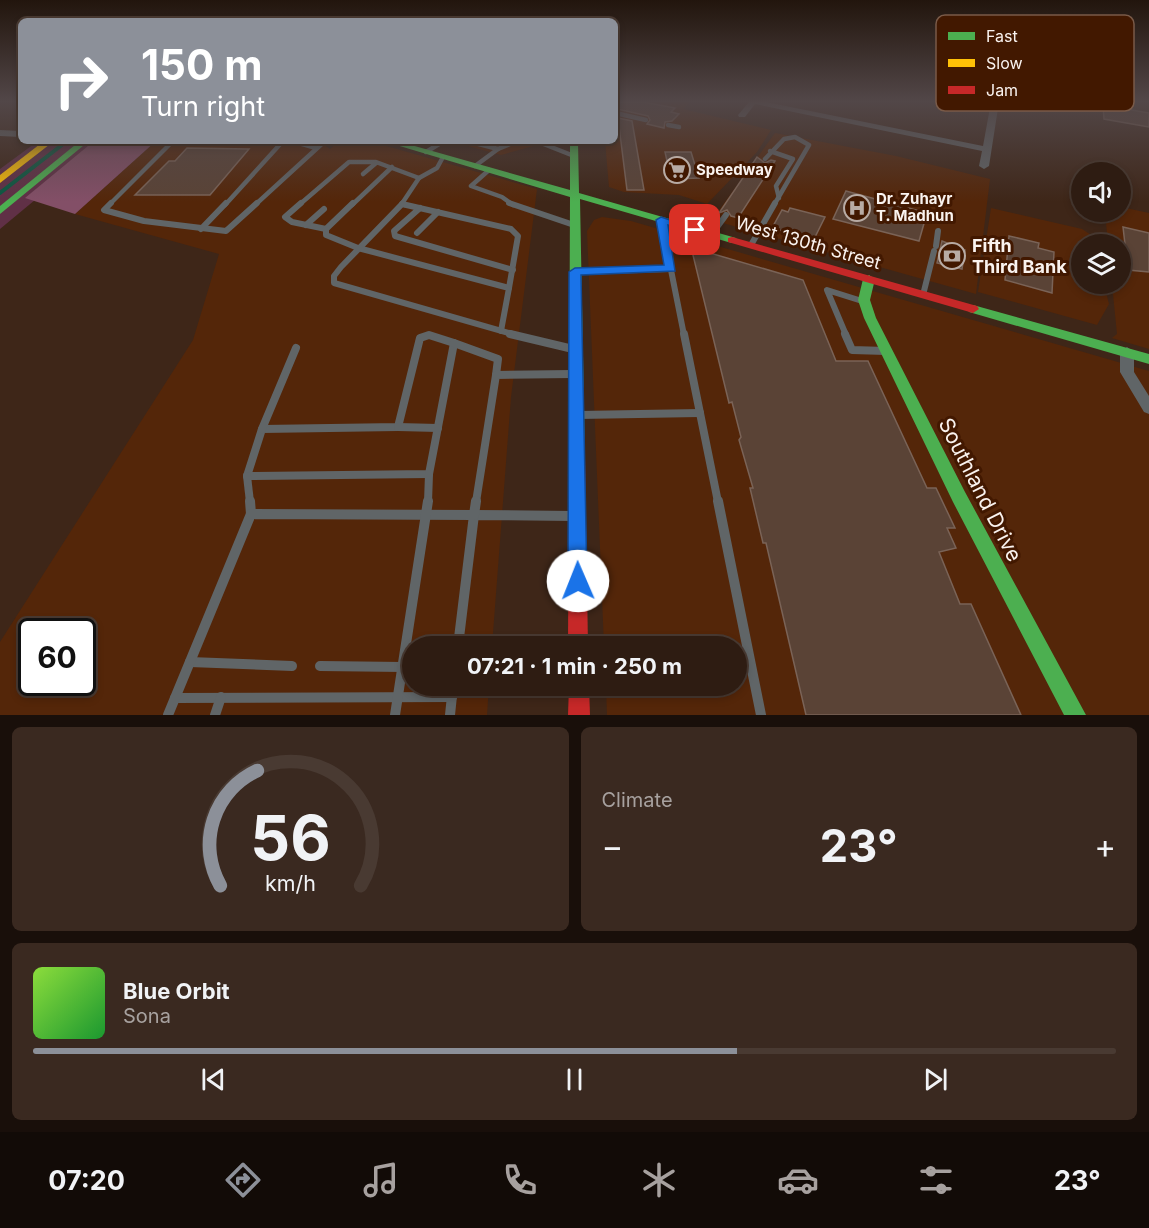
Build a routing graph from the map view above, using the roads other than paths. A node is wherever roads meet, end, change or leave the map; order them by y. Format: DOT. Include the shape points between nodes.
graph roads {
  1 [pos="920,135"];
  2 [pos="989,135"];
  3 [pos="46,144"];
  4 [pos="81,144"];
  5 [pos="170,144"];
  6 [pos="281,144"];
  7 [pos="302,144"];
  8 [pos="321,144"];
  9 [pos="398,144"];
  10 [pos="439,144"];
  11 [pos="479,144"];
  12 [pos="510,144"];
  13 [pos="544,144"];
  14 [pos="574,144"];
  15 [pos="316,148"];
  16 [pos="498,149"];
  17 [pos="987,149"];
  18 [pos="426,152"];
  19 [pos="770,152"];
  20 [pos="574,156"];
  21 [pos="443,157"];
  22 [pos="765,159"];
  23 [pos="376,163"];
  24 [pos="475,166"];
  25 [pos="984,166"];
  26 [pos="392,167"];
  27 [pos="489,170"];
  28 [pos="363,174"];
  29 [pos="419,177"];
  30 [pos="0,180"];
  31 [pos="574,194"];
  32 [pos="779,198"];
  33 [pos="402,204"];
  34 [pos="324,208"];
  35 [pos="420,208"];
  36 [pos="0,211"];
  37 [pos="438,212"];
  38 [pos="726,215"];
  39 [pos="661,220"];
  40 [pos="306,225"];
  41 [pos="574,225"];
  42 [pos="201,229"];
  43 [pos="327,229"];
  44 [pos="938,231"];
  45 [pos="417,232"];
  46 [pos="712,234"];
  47 [pos="751,245"];
  48 [pos="358,248"];
  49 [pos="670,269"];
  50 [pos="513,270"];
  51 [pos="575,272"];
  52 [pos="869,279"];
  53 [pos="509,288"];
  54 [pos="923,295"];
  55 [pos="865,302"];
  56 [pos="501,331"];
  57 [pos="454,343"];
  58 [pos="296,348"];
  59 [pos="575,349"];
  60 [pos="885,351"];
  61 [pos="1126,352"];
  62 [pos="1149,359"];
  63 [pos="576,374"];
  64 [pos="496,375"];
  65 [pos="1149,408"];
  66 [pos="700,413"];
  67 [pos="576,416"];
  68 [pos="398,427"];
  69 [pos="438,428"];
  70 [pos="262,429"];
  71 [pos="429,474"];
  72 [pos="247,476"];
  73 [pos="251,514"];
  74 [pos="474,514"];
  75 [pos="428,515"];
  76 [pos="577,516"];
  77 [pos="409,636"];
  78 [pos="459,636"];
  79 [pos="578,636"];
  80 [pos="190,662"];
  81 [pos="292,666"];
  82 [pos="320,666"];
  83 [pos="402,666"];
  84 [pos="402,676"];
  85 [pos="398,696"];
  86 [pos="402,696"];
  87 [pos="452,696"];
  88 [pos="579,696"];
  89 [pos="175,698"];
  90 [pos="221,698"];
  91 [pos="168,715"];
  92 [pos="215,715"];
  93 [pos="395,715"];
  94 [pos="450,715"];
  95 [pos="579,715"];
  96 [pos="761,715"];
  97 [pos="1075,715"];
  1 -- 17 [label="street"];
  2 -- 17 [label="street"];
  3 -- 30 [label="main road"];
  4 -- 36 [label="main road"];
  5 -- 42 [label="lane" via="104,210 144,221"];
  6 -- 42 [label="lane"];
  7 -- 15 [label="lane"];
  8 -- 15 [label="lane"];
  9 -- 18 [label="main road, West 130th Street"];
  10 -- 18 [label="lane"];
  11 -- 16 [label="lane"];
  12 -- 16 [label="lane"];
  13 -- 20 [label="lane"];
  14 -- 20 [label="main road"];
  15 -- 42 [label="lane" via="226,231"];
  16 -- 24 [label="lane"];
  17 -- 25 [label="street"];
  18 -- 21 [label="main road, West 130th Street"];
  19 -- 22 [label="lane"];
  19 -- 32 [label="lane" via="793,159 776,186"];
  19 -- 32 [label="lane" via="782,138 809,145"];
  20 -- 31 [label="main road"];
  21 -- 24 [label="main road, West 130th Street"];
  21 -- 29 [label="lane" via="437,168"];
  23 -- 26 [label="lane"];
  23 -- 28 [label="lane"];
  23 -- 40 [label="lane" via="361,159 349,162 285,217"];
  24 -- 27 [label="main road, West 130th Street"];
  26 -- 29 [label="lane"];
  26 -- 43 [label="lane"];
  27 -- 31 [label="main road, West 130th Street"];
  27 -- 41 [label="lane" via="471,186"];
  29 -- 33 [label="lane"];
  31 -- 39 [label="main road, West 130th Street"];
  31 -- 41 [label="main road"];
  32 -- 47 [label="lane"];
  33 -- 35 [label="lane"];
  33 -- 48 [label="lane"];
  34 -- 40 [label="lane"];
  35 -- 37 [label="lane"];
  35 -- 50 [label="lane" via="394,231 395,236"];
  37 -- 45 [label="lane"];
  37 -- 50 [label="lane" via="511,229 518,236"];
  38 -- 46 [label="lane"];
  39 -- 46 [label="main road, West 130th Street"];
  39 -- 49 [label="lane"];
  40 -- 43 [label="lane"];
  41 -- 51 [label="main road"];
  43 -- 48 [label="lane" via="326,235"];
  44 -- 54 [label="lane"];
  46 -- 47 [label="main road, West 130th Street"];
  47 -- 52 [label="main road, West 130th Street"];
  48 -- 53 [label="lane"];
  48 -- 56 [label="lane" via="334,276 334,283"];
  49 -- 51 [label="lane"];
  49 -- 66 [label="lane"];
  50 -- 53 [label="lane"];
  51 -- 59 [label="main road"];
  52 -- 54 [label="main road, West 130th Street"];
  52 -- 55 [label="main road"];
  53 -- 56 [label="lane"];
  54 -- 61 [label="main road, West 130th Street"];
  55 -- 60 [label="main road, Southland Drive"];
  55 -- 60 [label="lane" via="827,290 852,350"];
  56 -- 59 [label="lane"];
  57 -- 64 [label="lane" via="498,359"];
  57 -- 68 [label="lane" via="429,335 420,338"];
  57 -- 69 [label="lane"];
  58 -- 70 [label="lane"];
  59 -- 63 [label="main road"];
  60 -- 97 [label="main road, Southland Drive"];
  61 -- 62 [label="main road, West 130th Street"];
  61 -- 65 [label="street" via="1127,372"];
  63 -- 64 [label="lane"];
  63 -- 67 [label="main road"];
  64 -- 74 [label="lane"];
  66 -- 67 [label="lane"];
  66 -- 96 [label="lane"];
  67 -- 76 [label="main road"];
  68 -- 69 [label="lane"];
  68 -- 70 [label="lane"];
  69 -- 71 [label="lane"];
  70 -- 72 [label="lane"];
  71 -- 72 [label="lane"];
  71 -- 75 [label="lane"];
  72 -- 73 [label="lane"];
  73 -- 75 [label="lane"];
  73 -- 80 [label="lane"];
  74 -- 75 [label="lane"];
  74 -- 76 [label="lane"];
  74 -- 78 [label="lane"];
  75 -- 77 [label="lane"];
  76 -- 79 [label="main road"];
  80 -- 81 [label="lane"];
  80 -- 89 [label="lane"];
  82 -- 83 [label="lane"];
  84 -- 85 [label="lane"];
  85 -- 86 [label="lane"];
  85 -- 90 [label="lane"];
  85 -- 93 [label="lane"];
  87 -- 94 [label="lane"];
  88 -- 95 [label="main road"];
  89 -- 90 [label="lane"];
  89 -- 91 [label="lane"];
  90 -- 92 [label="lane"];
}
